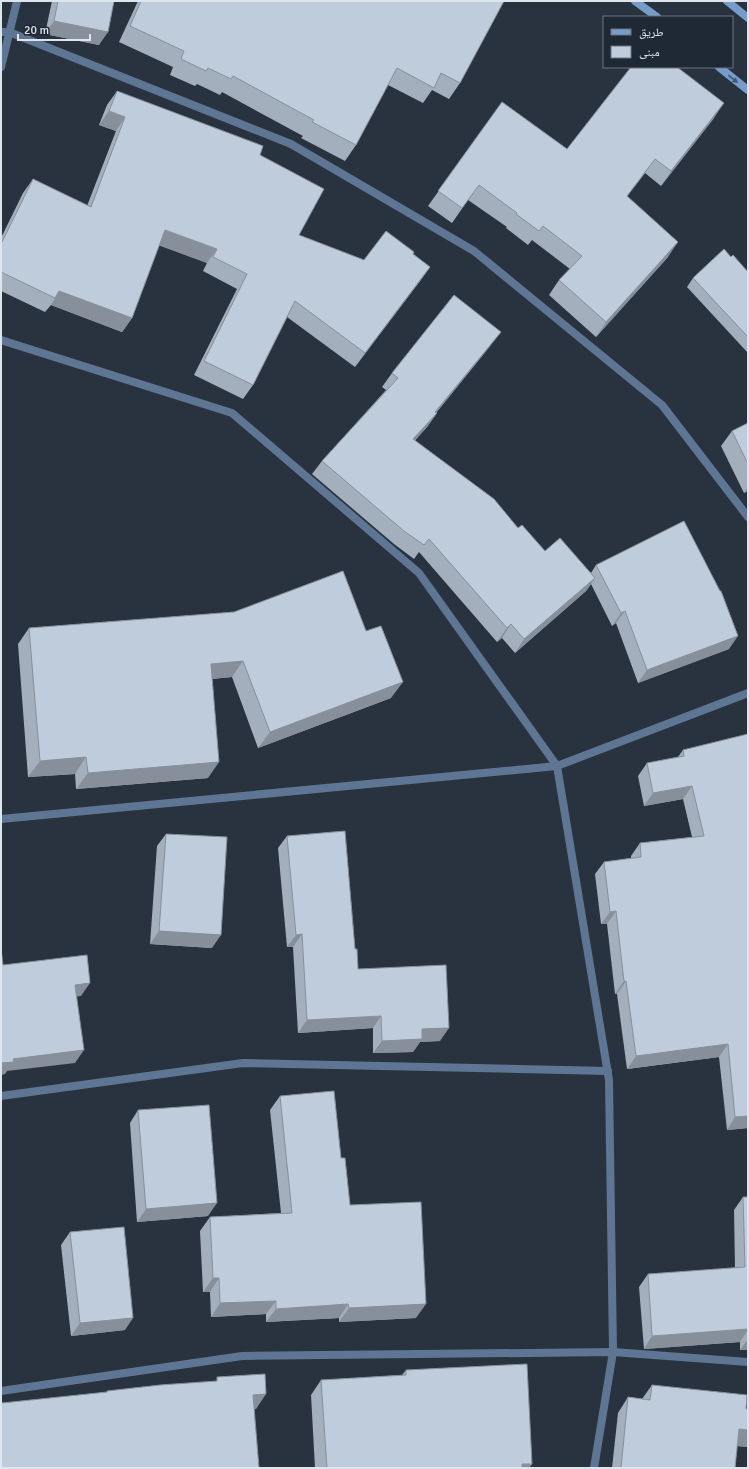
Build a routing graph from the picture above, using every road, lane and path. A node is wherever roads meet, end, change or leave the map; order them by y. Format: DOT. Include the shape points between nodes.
graph roads {
  1 [pos="17,1"];
  2 [pos="635,1"];
  3 [pos="727,1"];
  4 [pos="656,16"];
  5 [pos="748,18"];
  6 [pos="5,32"];
  7 [pos="1,67"];
  8 [pos="720,68"];
  9 [pos="748,90"];
  10 [pos="1,340"];
  11 [pos="748,517"];
  12 [pos="748,693"];
  13 [pos="557,766"];
  14 [pos="1,819"];
  15 [pos="608,1071"];
  16 [pos="1,1096"];
  17 [pos="613,1352"];
  18 [pos="748,1362"];
  19 [pos="1,1391"];
  20 [pos="594,1468"];
  1 -- 6 [label="street"];
  2 -- 4 [label="main road"];
  3 -- 5 [label="main road"];
  6 -- 7 [label="street"];
  6 -- 11 [label="street" via="291,144 474,252 662,405"];
  8 -- 9 [label="main road, one-way"];
  10 -- 13 [label="street" via="232,414 419,573"];
  12 -- 13 [label="street"];
  13 -- 14 [label="street"];
  13 -- 15 [label="street"];
  15 -- 16 [label="street" via="243,1063"];
  15 -- 17 [label="street"];
  17 -- 18 [label="street"];
  17 -- 19 [label="street" via="242,1356"];
  17 -- 20 [label="street"];
}
